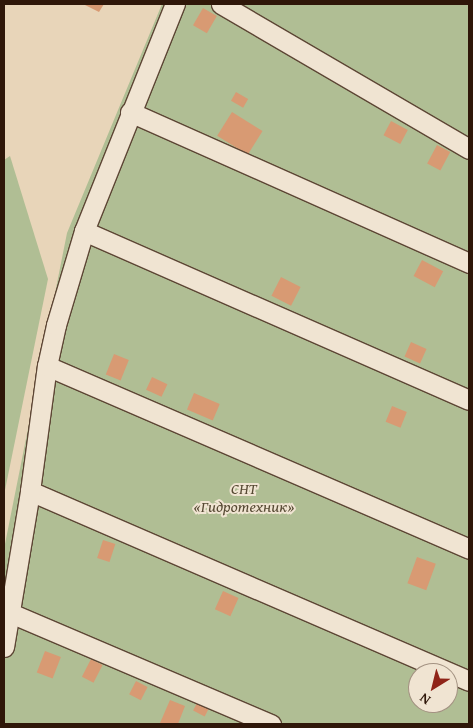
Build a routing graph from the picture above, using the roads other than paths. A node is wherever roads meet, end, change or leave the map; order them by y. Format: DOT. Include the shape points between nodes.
graph roads {
  1 [pos="175,4"];
  2 [pos="221,4"];
  3 [pos="130,112"];
  4 [pos="469,149"];
  5 [pos="84,231"];
  6 [pos="469,263"];
  7 [pos="47,366"];
  8 [pos="469,400"];
  9 [pos="30,491"];
  10 [pos="469,549"];
  11 [pos="8,612"];
  12 [pos="4,647"];
  13 [pos="469,681"];
  14 [pos="271,724"];
  1 -- 3 [label="street"];
  2 -- 4 [label="street"];
  3 -- 5 [label="street"];
  3 -- 6 [label="street"];
  5 -- 7 [label="street"];
  5 -- 8 [label="street"];
  7 -- 9 [label="street"];
  7 -- 10 [label="street"];
  9 -- 11 [label="street"];
  9 -- 13 [label="street"];
  11 -- 12 [label="street"];
  11 -- 14 [label="street"];
}
